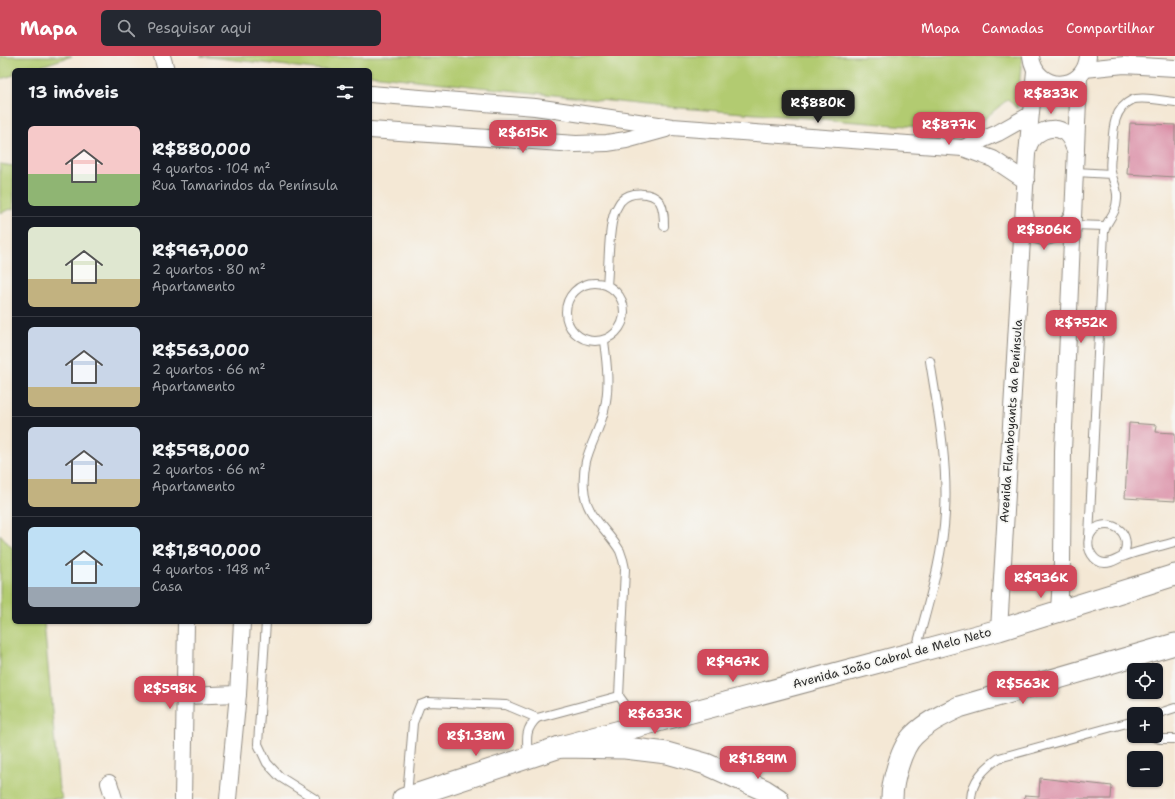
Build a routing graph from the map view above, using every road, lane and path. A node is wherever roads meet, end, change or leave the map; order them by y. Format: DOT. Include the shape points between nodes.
graph roads {
  1 [pos="162,56"];
  2 [pos="1031,56"];
  3 [pos="1098,56"];
  4 [pos="1124,65"];
  5 [pos="1084,67"];
  6 [pos="165,68"];
  7 [pos="1175,68"];
  8 [pos="1035,71"];
  9 [pos="372,94"];
  10 [pos="1175,102"];
  11 [pos="1030,115"];
  12 [pos="672,127"];
  13 [pos="372,130"];
  14 [pos="963,148"];
  15 [pos="1027,154"];
  16 [pos="1076,154"];
  17 [pos="1076,172"];
  18 [pos="1111,174"];
  19 [pos="1026,181"];
  20 [pos="1024,212"];
  21 [pos="1073,220"];
  22 [pos="664,226"];
  23 [pos="1105,226"];
  24 [pos="607,285"];
  25 [pos="604,341"];
  26 [pos="930,361"];
  27 [pos="1089,537"];
  28 [pos="1175,542"];
  29 [pos="1123,556"];
  30 [pos="1175,575"];
  31 [pos="1059,610"];
  32 [pos="186,624"];
  33 [pos="242,624"];
  34 [pos="266,624"];
  35 [pos="999,630"];
  36 [pos="1175,644"];
  37 [pos="916,651"];
  38 [pos="238,694"];
  39 [pos="185,696"];
  40 [pos="619,696"];
  41 [pos="1175,708"];
  42 [pos="1163,712"];
  43 [pos="537,718"];
  44 [pos="1127,723"];
  45 [pos="640,725"];
  46 [pos="1163,739"];
  47 [pos="1175,739"];
  48 [pos="560,747"];
  49 [pos="528,757"];
  50 [pos="738,778"];
  51 [pos="109,783"];
  52 [pos="405,798"];
  53 [pos="114,799"];
  54 [pos="183,799"];
  55 [pos="228,799"];
  56 [pos="315,799"];
  57 [pos="750,799"];
  58 [pos="778,799"];
  59 [pos="892,799"];
  60 [pos="971,799"];
  1 -- 6 [label="street"];
  2 -- 8 [label="street"];
  3 -- 4 [label="street"];
  4 -- 5 [label="street"];
  4 -- 7 [label="street"];
  5 -- 8 [label="street" via="1070,82 1056,84 1042,79"];
  5 -- 16 [label="street, Avenida Flamboyants da Península"];
  8 -- 11 [label="street, Avenida Flamboyants da Península"];
  9 -- 12 [label="street" via="535,107"];
  10 -- 18 [label="lane" via="1133,100 1124,105 1117,114 1114,124"];
  11 -- 14 [label="street" via="998,133"];
  11 -- 15 [label="street, Avenida Flamboyants da Península"];
  12 -- 13 [label="street" via="626,140 591,144"];
  12 -- 14 [label="street"];
  14 -- 19 [label="street" via="993,159"];
  15 -- 16 [label="street, Avenida Flamboyants da Península" via="1032,139 1038,133 1053,129 1064,131 1068,135"];
  15 -- 19 [label="street, Avenida Flamboyants da Península"];
  16 -- 17 [label="street, Avenida Flamboyants da Península"];
  17 -- 18 [label="lane"];
  17 -- 21 [label="street, Avenida Flamboyants da Península"];
  18 -- 23 [label="lane" via="1117,187 1117,204"];
  19 -- 20 [label="street, Avenida Flamboyants da Península"];
  20 -- 21 [label="street, Avenida Flamboyants da Península" via="1030,228 1042,237 1048,238"];
  20 -- 35 [label="street, Avenida Flamboyants da Península"];
  21 -- 23 [label="lane"];
  21 -- 31 [label="street, Avenida Flamboyants da Península"];
  22 -- 24 [label="lane" via="664,212 659,201 648,194 634,194 621,200 614,213"];
  23 -- 27 [label="lane"];
  24 -- 25 [label="lane" via="618,294 624,307 620,328 616,334"];
  24 -- 25 [label="lane" via="593,282 580,287 569,297 565,310 568,324 576,336 589,342"];
  25 -- 40 [label="lane" via="608,389 604,411 584,470 584,491 588,508 620,552 625,568"];
  26 -- 37 [label="lane" via="946,473 946,514 940,551"];
  27 -- 29 [label="lane" via="1091,553 1103,563 1114,562"];
  27 -- 29 [label="lane" via="1095,529 1103,525 1113,525 1121,530 1126,538 1127,547"];
  28 -- 29 [label="lane"];
  30 -- 31 [label="street, Avenida João Cabral de Melo Neto"];
  31 -- 35 [label="street, Avenida João Cabral de Melo Neto"];
  32 -- 39 [label="street"];
  33 -- 38 [label="street"];
  34 -- 56 [label="lane" via="258,744 267,764 280,777"];
  35 -- 37 [label="street, Avenida João Cabral de Melo Neto"];
  36 -- 59 [label="street" via="959,707 934,719 912,736 892,784"];
  37 -- 45 [label="street, Avenida João Cabral de Melo Neto"];
  38 -- 39 [label="street"];
  38 -- 55 [label="street"];
  39 -- 54 [label="street"];
  40 -- 43 [label="lane"];
  40 -- 45 [label="lane"];
  41 -- 42 [label="lane"];
  43 -- 49 [label="lane" via="530,725 527,734"];
  43 -- 52 [label="lane" via="506,705 428,702 420,705 413,723"];
  44 -- 60 [label="lane" via="999,758 982,771 971,793"];
  45 -- 48 [label="street, Avenida João Cabral de Melo Neto"];
  46 -- 47 [label="lane"];
  48 -- 49 [label="street, Avenida João Cabral de Melo Neto"];
  48 -- 50 [label="street" via="626,748 667,754 706,764"];
  49 -- 52 [label="street, Avenida João Cabral de Melo Neto"];
  50 -- 57 [label="street"];
  50 -- 58 [label="street"];
  51 -- 53 [label="street"];
}
